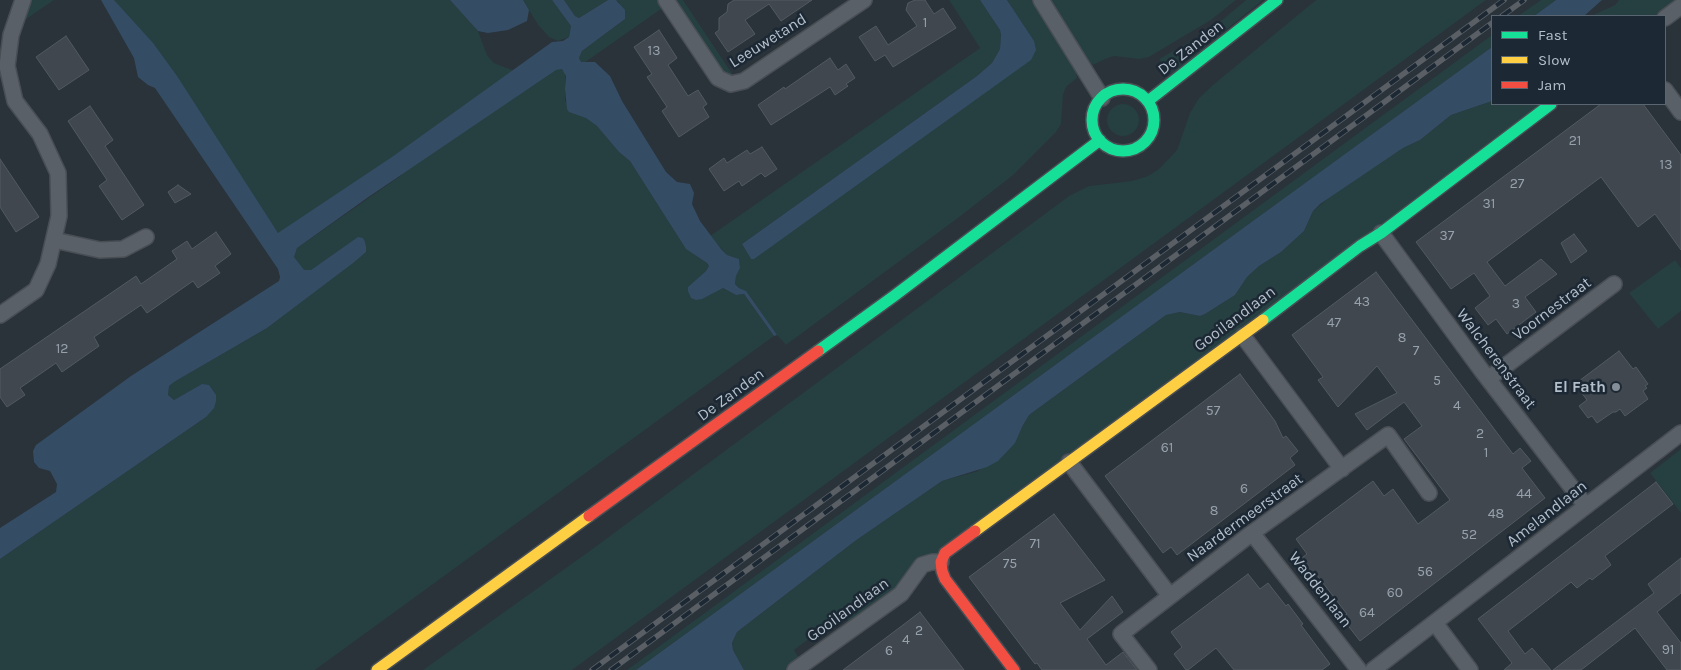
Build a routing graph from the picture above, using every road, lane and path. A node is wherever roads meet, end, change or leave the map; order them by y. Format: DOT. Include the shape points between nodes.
graph roads {
  1 [pos="23,0"];
  2 [pos="666,0"];
  3 [pos="864,0"];
  4 [pos="1041,0"];
  5 [pos="1277,0"];
  6 [pos="1681,6"];
  7 [pos="1666,17"];
  8 [pos="1666,91"];
  9 [pos="1102,98"];
  10 [pos="1148,101"];
  11 [pos="1550,105"];
  12 [pos="1681,112"];
  13 [pos="1100,140"];
  14 [pos="1381,233"];
  15 [pos="146,237"];
  16 [pos="54,240"];
  17 [pos="1614,284"];
  18 [pos="0,315"];
  19 [pos="1243,336"];
  20 [pos="1488,379"];
  21 [pos="1681,432"];
  22 [pos="1069,462"];
  23 [pos="1342,469"];
  24 [pos="1429,493"];
  25 [pos="1586,506"];
  26 [pos="1252,533"];
  27 [pos="941,562"];
  28 [pos="1170,596"];
  29 [pos="1435,623"];
  30 [pos="377,670"];
  31 [pos="795,670"];
  32 [pos="1014,670"];
  33 [pos="1148,670"];
  34 [pos="1359,670"];
  35 [pos="1373,670"];
  36 [pos="1470,670"];
  1 -- 16 [label="street" via="11,35 7,66 15,101 40,134 58,173 60,216"];
  2 -- 3 [label="street, Leeuwetand" via="718,78 731,84 744,81"];
  4 -- 9 [label="street"];
  5 -- 10 [label="main road, De Zanden"];
  6 -- 7 [label="street"];
  8 -- 12 [label="street"];
  9 -- 10 [label="main road" via="1113,91 1126,89"];
  9 -- 13 [label="main road" via="1093,116 1093,126"];
  10 -- 13 [label="main road" via="1153,111 1154,126 1143,144 1123,151 1108,147"];
  11 -- 14 [label="main road, Gooilandlaan"];
  13 -- 30 [label="main road, De Zanden" via="894,296"];
  14 -- 19 [label="main road, Gooilandlaan"];
  14 -- 20 [label="street, Walcherenstraat"];
  15 -- 16 [label="street" via="123,249 100,250"];
  16 -- 18 [label="street" via="36,290"];
  17 -- 20 [label="street, Voornestraat"];
  19 -- 22 [label="main road, Gooilandlaan"];
  19 -- 23 [label="street"];
  20 -- 25 [label="street, Walcherenstraat"];
  21 -- 25 [label="street, Amelandlaan"];
  22 -- 27 [label="main road, Gooilandlaan" via="945,554"];
  22 -- 28 [label="street"];
  23 -- 24 [label="street, Naardermeerstraat" via="1388,435"];
  23 -- 26 [label="street, Naardermeerstraat"];
  25 -- 29 [label="street, Amelandlaan"];
  26 -- 28 [label="street, Naardermeerstraat"];
  26 -- 34 [label="street, Waddenlaan"];
  27 -- 31 [label="street, Gooilandlaan" via="922,565 901,594"];
  27 -- 32 [label="main road" via="945,578"];
  28 -- 33 [label="street, Naardermeerstraat" via="1121,634"];
  29 -- 35 [label="street, Amelandlaan"];
  29 -- 36 [label="street"];
}
